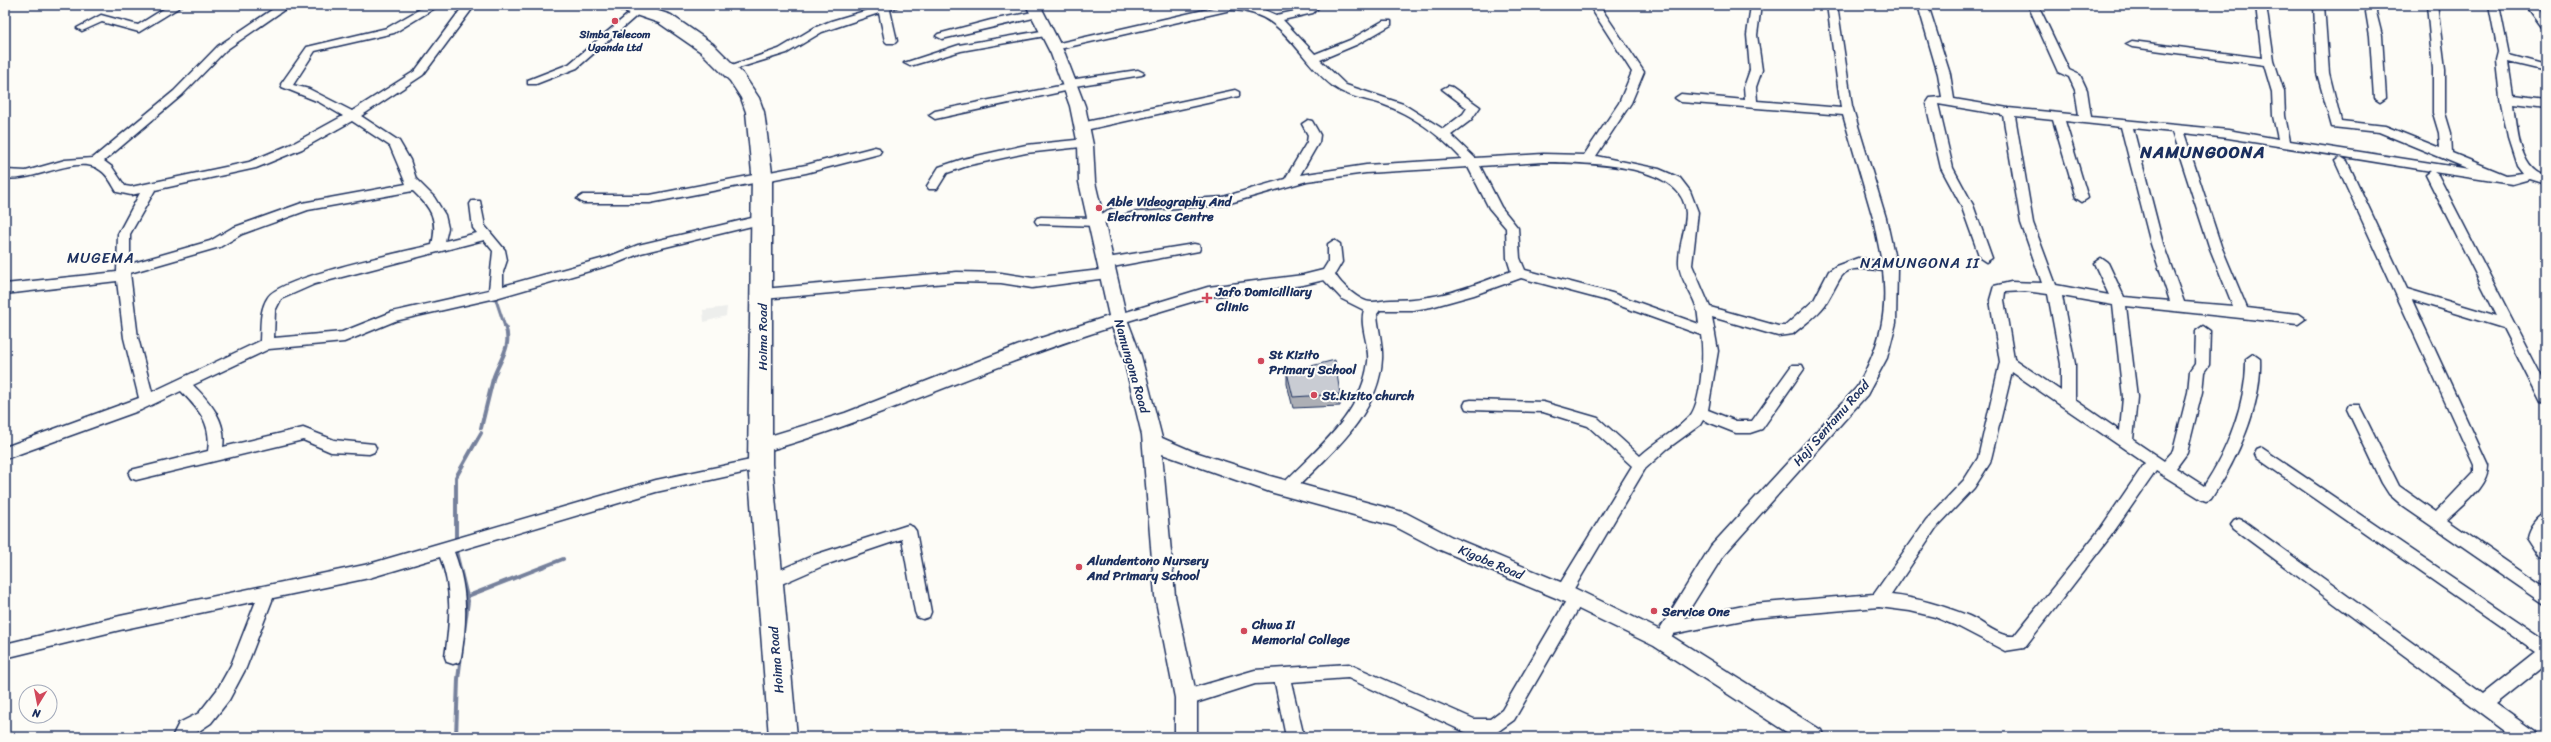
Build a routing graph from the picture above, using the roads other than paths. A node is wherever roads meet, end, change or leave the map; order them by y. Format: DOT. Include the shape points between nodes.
graph roads {
  1 [pos="178,5"];
  2 [pos="286,5"];
  3 [pos="435,5"];
  4 [pos="470,5"];
  5 [pos="883,5"];
  6 [pos="896,5"];
  7 [pos="1312,5"];
  8 [pos="1594,5"];
  9 [pos="1756,5"];
  10 [pos="1832,5"];
  11 [pos="1923,5"];
  12 [pos="2033,5"];
  13 [pos="2261,5"];
  14 [pos="2319,5"];
  15 [pos="2373,5"];
  16 [pos="2432,5"];
  17 [pos="2494,5"];
  18 [pos="2531,5"];
  19 [pos="631,7"];
  20 [pos="1036,10"];
  21 [pos="1275,19"];
  22 [pos="1387,23"];
  23 [pos="2546,25"];
  24 [pos="82,28"];
  25 [pos="942,36"];
  26 [pos="1051,40"];
  27 [pos="891,41"];
  28 [pos="2132,44"];
  29 [pos="2503,57"];
  30 [pos="1314,59"];
  31 [pos="910,63"];
  32 [pos="2269,63"];
  33 [pos="729,68"];
  34 [pos="2546,68"];
  35 [pos="1138,72"];
  36 [pos="532,82"];
  37 [pos="1070,85"];
  38 [pos="1448,89"];
  39 [pos="1235,94"];
  40 [pos="1681,98"];
  41 [pos="2380,98"];
  42 [pos="2506,98"];
  43 [pos="1949,101"];
  44 [pos="2546,103"];
  45 [pos="1751,105"];
  46 [pos="1848,112"];
  47 [pos="2008,112"];
  48 [pos="935,114"];
  49 [pos="352,115"];
  50 [pos="2058,118"];
  51 [pos="2086,121"];
  52 [pos="1308,124"];
  53 [pos="2126,125"];
  54 [pos="2177,129"];
  55 [pos="1083,135"];
  56 [pos="1443,135"];
  57 [pos="2286,144"];
  58 [pos="874,151"];
  59 [pos="2446,154"];
  60 [pos="1588,158"];
  61 [pos="2341,161"];
  62 [pos="94,162"];
  63 [pos="1472,164"];
  64 [pos="2432,175"];
  65 [pos="2532,175"];
  66 [pos="6,176"];
  67 [pos="762,178"];
  68 [pos="2502,178"];
  69 [pos="2546,180"];
  70 [pos="1290,181"];
  71 [pos="933,186"];
  72 [pos="150,187"];
  73 [pos="415,188"];
  74 [pos="2082,198"];
  75 [pos="583,199"];
  76 [pos="476,204"];
  77 [pos="760,220"];
  78 [pos="1041,221"];
  79 [pos="1098,222"];
  80 [pos="486,235"];
  81 [pos="1334,244"];
  82 [pos="438,246"];
  83 [pos="1194,248"];
  84 [pos="1986,258"];
  85 [pos="2101,263"];
  86 [pos="1108,268"];
  87 [pos="1890,268"];
  88 [pos="123,273"];
  89 [pos="1520,273"];
  90 [pos="1328,274"];
  91 [pos="5,289"];
  92 [pos="2053,291"];
  93 [pos="2400,292"];
  94 [pos="496,293"];
  95 [pos="762,294"];
  96 [pos="2119,301"];
  97 [pos="2178,305"];
  98 [pos="1372,308"];
  99 [pos="1703,310"];
  100 [pos="2242,310"];
  101 [pos="1118,319"];
  102 [pos="2298,319"];
  103 [pos="2507,324"];
  104 [pos="2203,331"];
  105 [pos="1708,332"];
  106 [pos="267,344"];
  107 [pos="2253,359"];
  108 [pos="2007,362"];
  109 [pos="1797,368"];
  110 [pos="184,384"];
  111 [pos="2546,399"];
  112 [pos="147,401"];
  113 [pos="2068,401"];
  114 [pos="1471,405"];
  115 [pos="2354,409"];
  116 [pos="1700,413"];
  117 [pos="1151,435"];
  118 [pos="2126,441"];
  119 [pos="370,448"];
  120 [pos="5,453"];
  121 [pos="2262,454"];
  122 [pos="215,455"];
  123 [pos="760,455"];
  124 [pos="1640,465"];
  125 [pos="2160,466"];
  126 [pos="136,474"];
  127 [pos="1287,489"];
  128 [pos="2546,519"];
  129 [pos="2437,521"];
  130 [pos="2239,525"];
  131 [pos="445,550"];
  132 [pos="2546,552"];
  133 [pos="770,582"];
  134 [pos="267,593"];
  135 [pos="1569,596"];
  136 [pos="2546,598"];
  137 [pos="1879,600"];
  138 [pos="923,612"];
  139 [pos="1665,634"];
  140 [pos="2546,650"];
  141 [pos="5,651"];
  142 [pos="2546,654"];
  143 [pos="453,657"];
  144 [pos="1281,674"];
  145 [pos="1186,698"];
  146 [pos="2484,703"];
  147 [pos="181,737"];
  148 [pos="783,737"];
  149 [pos="1186,737"];
  150 [pos="1295,737"];
  151 [pos="1813,737"];
  152 [pos="2528,737"];
  1 -- 24 [label="street" via="139,29 101,18"];
  2 -- 62 [label="street" via="222,48 178,92"];
  3 -- 49 [label="street" via="390,31 322,45 311,49 305,55 287,86 309,92"];
  4 -- 49 [label="street" via="420,73"];
  5 -- 27 [label="street"];
  6 -- 33 [label="street" via="835,23 818,30 784,51"];
  7 -- 21 [label="street" via="1313,8 1309,11"];
  8 -- 60 [label="street" via="1628,53 1638,72 1638,78"];
  9 -- 45 [label="street" via="1752,35 1756,70 1750,88"];
  10 -- 46 [label="street, Haji Sentamu Road"];
  11 -- 43 [label="street" via="1944,74"];
  12 -- 51 [label="street" via="2039,24 2064,72 2074,76 2081,90"];
  13 -- 32 [label="street"];
  14 -- 59 [label="street" via="2323,73 2336,124 2381,129"];
  15 -- 41 [label="street" via="2370,12 2376,36"];
  16 -- 59 [label="street" via="2439,69 2439,113 2445,133"];
  17 -- 29 [label="street"];
  18 -- 23 [label="street"];
  19 -- 33 [label="main road, Hoima Road" via="666,19 684,29"];
  19 -- 36 [label="street" via="573,66"];
  20 -- 25 [label="street"];
  20 -- 26 [label="street, Namungona Road"];
  21 -- 26 [label="street" via="1255,7 1243,5"];
  21 -- 30 [label="street"];
  22 -- 30 [label="street" via="1354,42"];
  26 -- 31 [label="street" via="966,46"];
  26 -- 37 [label="street, Namungona Road"];
  28 -- 32 [label="street" via="2220,54"];
  29 -- 34 [label="street"];
  29 -- 42 [label="street"];
  30 -- 56 [label="street" via="1335,83 1344,89 1396,106"];
  32 -- 57 [label="street" via="2278,92 2279,116"];
  33 -- 67 [label="main road, Hoima Road" via="744,88 755,112"];
  35 -- 37 [label="street"];
  37 -- 48 [label="street"];
  37 -- 55 [label="street, Namungona Road"];
  38 -- 56 [label="street" via="1474,107 1467,117"];
  39 -- 55 [label="street"];
  40 -- 45 [label="street"];
  42 -- 44 [label="street"];
  42 -- 65 [label="street" via="2519,158"];
  43 -- 47 [label="street"];
  43 -- 84 [label="street" via="1933,102 1939,142 1950,175 1968,205"];
  45 -- 46 [label="street"];
  46 -- 87 [label="street, Haji Sentamu Road" via="1867,172"];
  47 -- 50 [label="street"];
  47 -- 92 [label="street" via="2028,223"];
  49 -- 72 [label="street" via="298,146 252,165"];
  49 -- 73 [label="street" via="396,144"];
  50 -- 51 [label="street"];
  50 -- 74 [label="street"];
  51 -- 53 [label="street"];
  52 -- 70 [label="street" via="1314,134 1313,142"];
  53 -- 54 [label="street"];
  53 -- 97 [label="street" via="2165,270"];
  54 -- 57 [label="street"];
  54 -- 100 [label="street" via="2215,246"];
  55 -- 71 [label="street" via="943,170"];
  55 -- 79 [label="street, Namungona Road" via="1085,167"];
  56 -- 63 [label="street"];
  57 -- 68 [label="street"];
  58 -- 67 [label="street"];
  59 -- 68 [label="street"];
  60 -- 63 [label="street" via="1543,158"];
  60 -- 99 [label="street" via="1666,176 1682,188 1692,212 1685,265"];
  61 -- 93 [label="street"];
  62 -- 66 [label="street" via="69,163 17,176"];
  62 -- 72 [label="street" via="108,170 121,189 131,191"];
  63 -- 70 [label="street" via="1366,169"];
  63 -- 89 [label="street" via="1499,214 1513,229 1514,261 1516,270"];
  64 -- 103 [label="street"];
  65 -- 68 [label="street" via="2512,180"];
  65 -- 69 [label="street"];
  67 -- 75 [label="street" via="650,199"];
  67 -- 77 [label="main road, Hoima Road"];
  70 -- 79 [label="street" via="1223,201 1132,207 1112,213"];
  72 -- 88 [label="street" via="124,234"];
  73 -- 82 [label="street" via="430,200 439,215 442,228"];
  73 -- 88 [label="street" via="306,206 237,231 215,244"];
  76 -- 80 [label="street" via="479,228"];
  77 -- 94 [label="street" via="638,250 612,260"];
  77 -- 95 [label="main road, Hoima Road"];
  78 -- 79 [label="street"];
  79 -- 86 [label="street, Namungona Road"];
  80 -- 82 [label="street"];
  80 -- 94 [label="street" via="499,250"];
  81 -- 90 [label="street" via="1335,262"];
  82 -- 106 [label="street" via="311,280 276,296 272,299 269,311"];
  83 -- 86 [label="street"];
  85 -- 96 [label="street"];
  86 -- 95 [label="street" via="1040,283 957,277"];
  86 -- 101 [label="street, Namungona Road"];
  87 -- 99 [label="street" via="1858,263 1841,269 1834,274 1819,303 1788,331 1778,331"];
  87 -- 139 [label="street, Haji Sentamu Road" via="1891,323 1888,340 1873,375 1862,391 1717,551"];
  88 -- 91 [label="street"];
  88 -- 112 [label="street" via="131,338"];
  89 -- 98 [label="street" via="1444,301"];
  89 -- 105 [label="street" via="1607,296"];
  90 -- 98 [label="street" via="1343,293"];
  90 -- 101 [label="street" via="1303,280 1208,292"];
  92 -- 96 [label="street"];
  92 -- 108 [label="street" via="2011,286 1999,289 1997,300"];
  92 -- 113 [label="street" via="2068,364"];
  93 -- 103 [label="street"];
  93 -- 129 [label="street" via="2481,465 2481,473 2476,480"];
  94 -- 106 [label="street" via="392,317 344,337"];
  95 -- 123 [label="main road, Hoima Road"];
  96 -- 97 [label="street"];
  96 -- 118 [label="street" via="2130,397"];
  97 -- 100 [label="street"];
  98 -- 127 [label="street" via="1375,362 1370,387 1364,400 1334,443"];
  99 -- 105 [label="street"];
  100 -- 102 [label="street"];
  101 -- 117 [label="street, Namungona Road" via="1132,356"];
  101 -- 123 [label="street" via="1036,345"];
  103 -- 111 [label="street"];
  104 -- 125 [label="street" via="2202,365 2197,371 2195,392 2180,453"];
  105 -- 116 [label="street" via="1710,367"];
  106 -- 110 [label="street"];
  107 -- 125 [label="street" via="2255,368 2250,395 2216,482 2206,496"];
  108 -- 113 [label="street"];
  108 -- 137 [label="street" via="1985,459 1969,484 1931,524"];
  109 -- 116 [label="street" via="1757,425 1751,428 1739,428"];
  110 -- 112 [label="street"];
  110 -- 122 [label="street" via="209,411 217,440"];
  112 -- 120 [label="street"];
  113 -- 118 [label="street"];
  114 -- 124 [label="street" via="1543,407 1593,422"];
  115 -- 129 [label="street" via="2386,480 2409,503"];
  116 -- 124 [label="street" via="1695,421 1653,451"];
  117 -- 127 [label="street, Kigobe Road" via="1154,443 1185,456"];
  117 -- 145 [label="street, Namungona Road" via="1165,596"];
  118 -- 125 [label="street"];
  119 -- 122 [label="street" via="331,446 303,434"];
  121 -- 140 [label="street"];
  122 -- 126 [label="street"];
  123 -- 131 [label="street"];
  123 -- 133 [label="main road, Hoima Road"];
  124 -- 135 [label="street"];
  125 -- 137 [label="street" via="2018,643 1998,642 1965,622 1937,611"];
  127 -- 135 [label="street, Kigobe Road" via="1399,519 1445,543"];
  128 -- 132 [label="street" via="2535,537"];
  129 -- 136 [label="street"];
  130 -- 146 [label="street"];
  131 -- 134 [label="street" via="369,571"];
  131 -- 143 [label="street" via="454,570 460,600"];
  133 -- 138 [label="street" via="820,560 908,532"];
  133 -- 148 [label="main road, Hoima Road"];
  134 -- 141 [label="street" via="120,623"];
  134 -- 147 [label="street" via="238,668 223,695 205,718 185,729"];
  135 -- 139 [label="street, Kigobe Road"];
  135 -- 144 [label="street" via="1508,715 1493,727 1473,727 1349,671"];
  137 -- 139 [label="street" via="1753,610"];
  139 -- 151 [label="street, Kigobe Road"];
  142 -- 146 [label="street"];
  144 -- 145 [label="street" via="1255,677"];
  144 -- 150 [label="street"];
  145 -- 149 [label="street, Namungona Road"];
  146 -- 152 [label="street"];
}
